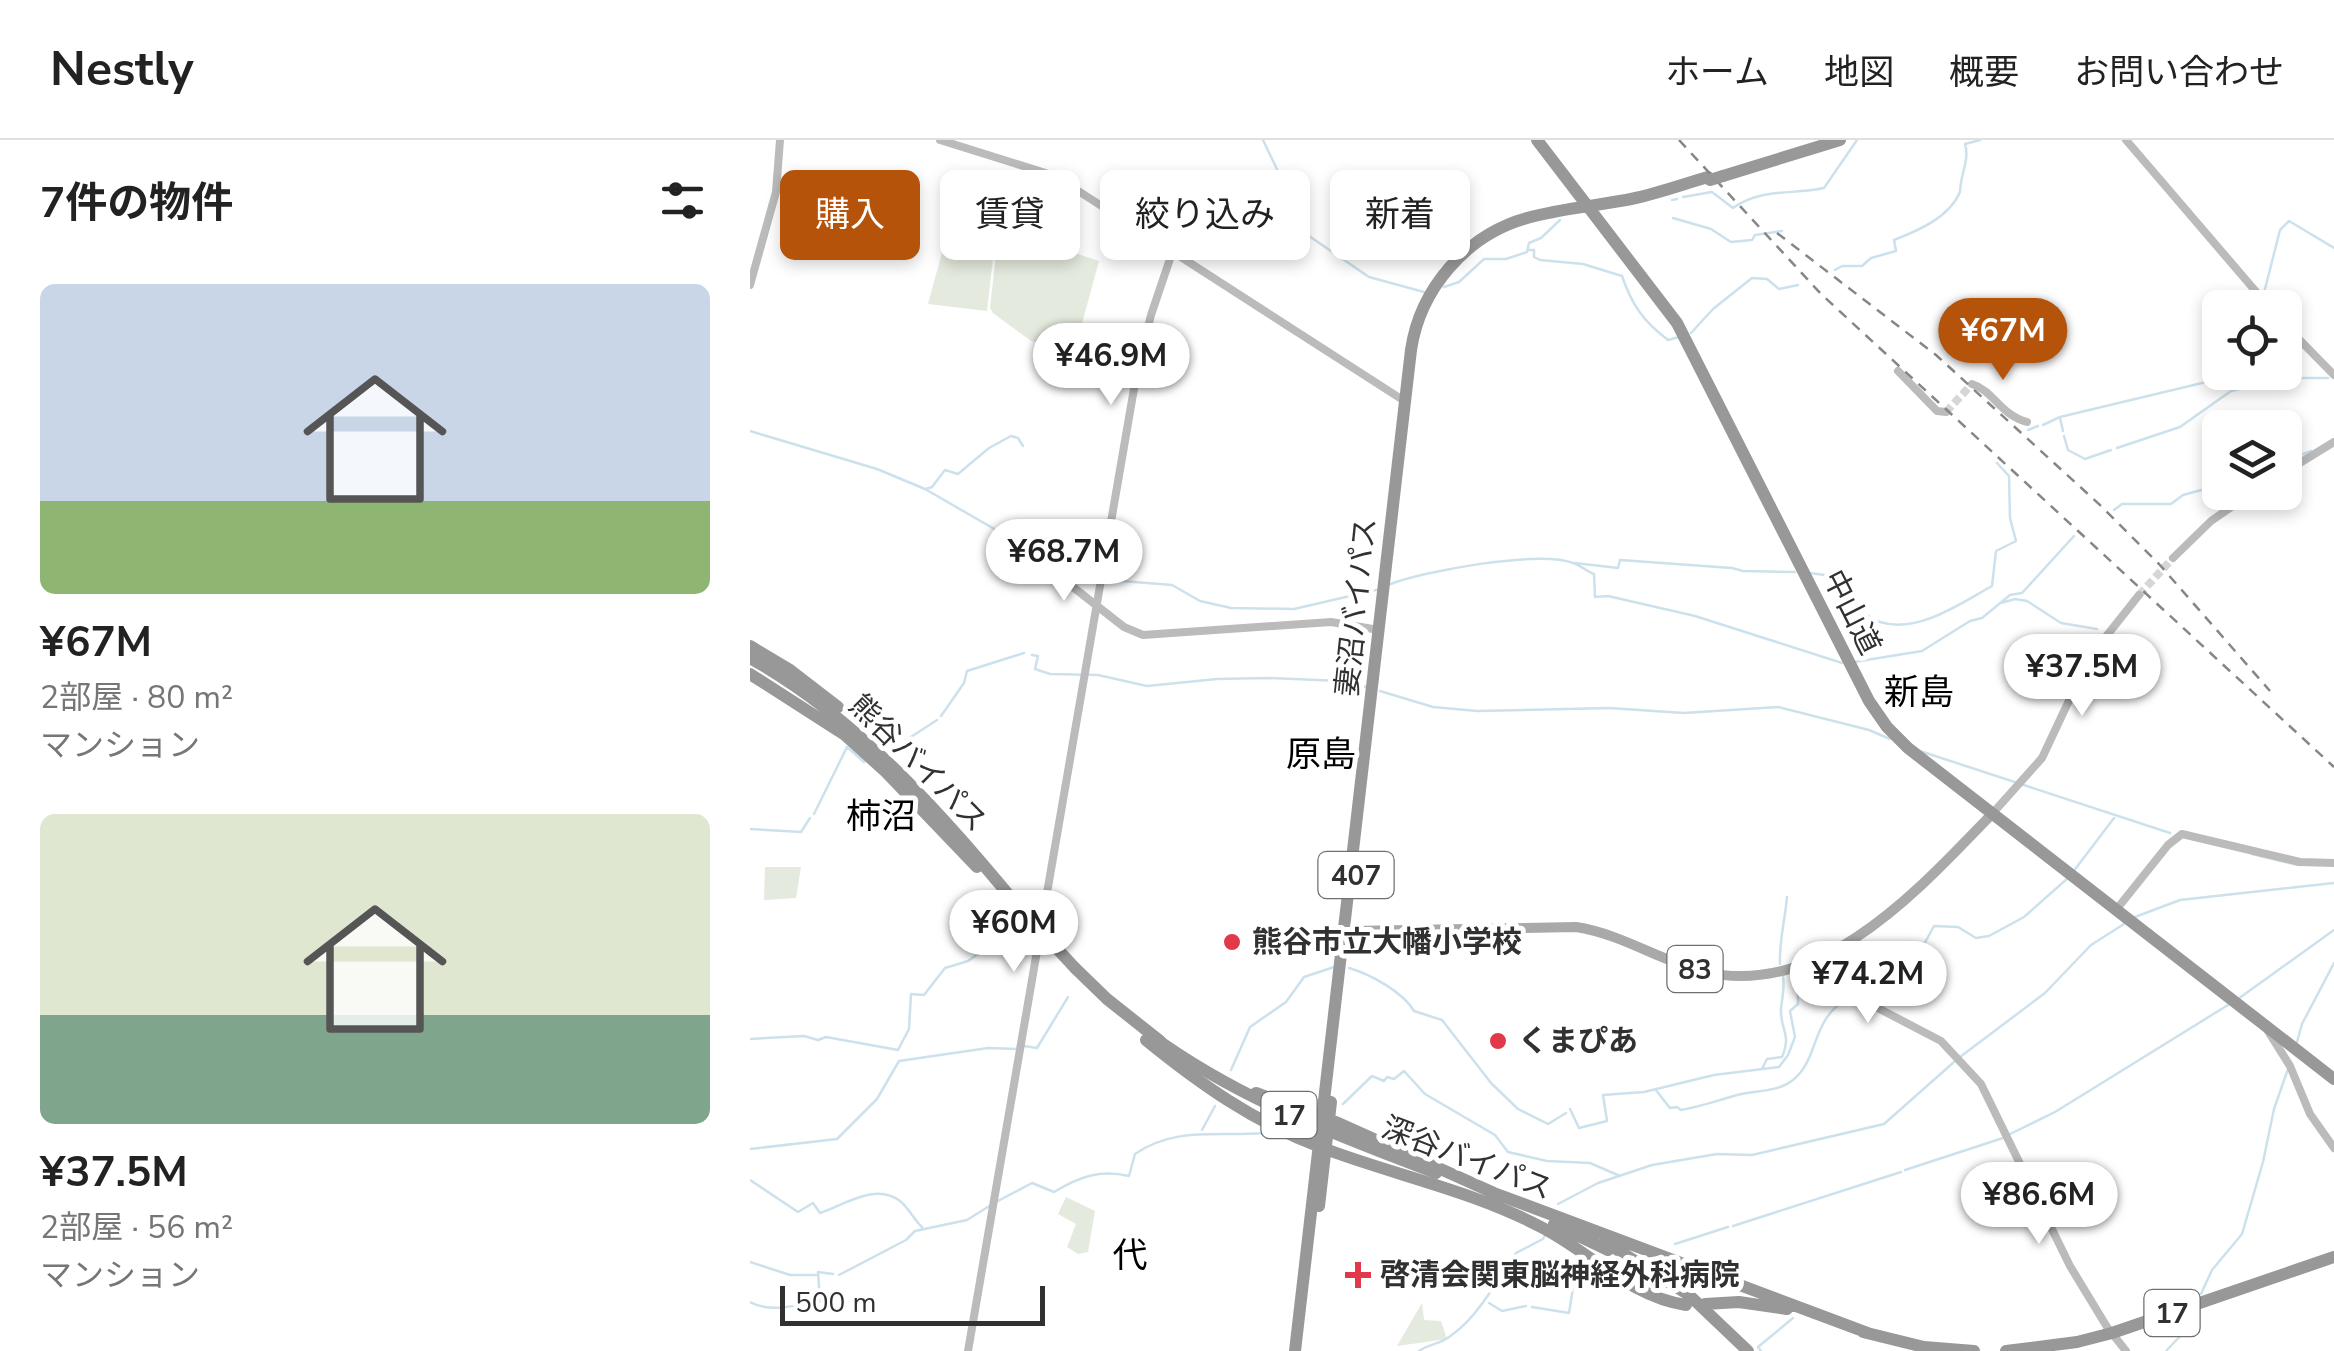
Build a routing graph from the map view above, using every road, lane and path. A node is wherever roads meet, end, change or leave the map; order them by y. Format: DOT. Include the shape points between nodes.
graph roads {
  1 [pos="780,140"];
  2 [pos="940,140"];
  3 [pos="1538,140"];
  4 [pos="1828,140"];
  5 [pos="1840,140"];
  6 [pos="2126,140"];
  7 [pos="1715,177"];
  8 [pos="1100,205"];
  9 [pos="1587,210"];
  10 [pos="1169,260"];
  11 [pos="1185,260"];
  12 [pos="750,286"];
  13 [pos="2255,290"];
  14 [pos="2302,342"];
  15 [pos="1898,371"];
  16 [pos="2334,375"];
  17 [pos="1972,384"];
  18 [pos="1408,403"];
  19 [pos="1946,412"];
  20 [pos="2027,422"];
  21 [pos="2334,442"];
  22 [pos="2302,462"];
  23 [pos="2227,510"];
  24 [pos="2174,558"];
  25 [pos="1055,574"];
  26 [pos="2139,595"];
  27 [pos="1096,604"];
  28 [pos="1381,630"];
  29 [pos="750,646"];
  30 [pos="750,661"];
  31 [pos="750,674"];
  32 [pos="1992,814"];
  33 [pos="973,852"];
  34 [pos="2334,863"];
  35 [pos="987,876"];
  36 [pos="1022,914"];
  37 [pos="2125,917"];
  38 [pos="1350,931"];
  39 [pos="1815,958"];
  40 [pos="1074,970"];
  41 [pos="1119,1014"];
  42 [pos="2268,1027"];
  43 [pos="1151,1038"];
  44 [pos="2334,1079"];
  45 [pos="1324,1095"];
  46 [pos="1299,1109"];
  47 [pos="1326,1118"];
  48 [pos="1323,1148"];
  49 [pos="2334,1148"];
  50 [pos="1434,1174"];
  51 [pos="1494,1193"];
  52 [pos="1475,1198"];
  53 [pos="1532,1214"];
  54 [pos="2334,1257"];
  55 [pos="1705,1304"];
  56 [pos="1686,1305"];
  57 [pos="1868,1334"];
  58 [pos="2112,1334"];
  59 [pos="968,1351"];
  60 [pos="1298,1351"];
  61 [pos="1744,1351"];
  62 [pos="1974,1351"];
  63 [pos="2006,1351"];
  64 [pos="2126,1351"];
  1 -- 12 [label="street" via="776,192"];
  2 -- 8 [label="street" via="1055,176"];
  3 -- 9 [label="highway, 中山道"];
  4 -- 7 [label="highway"];
  5 -- 7 [label="highway"];
  6 -- 13 [label="street"];
  7 -- 9 [label="highway, 妻沼バイパス"];
  9 -- 18 [label="highway, 妻沼バイパス / 407" via="1503,227 1450,267 1416,329"];
  9 -- 32 [label="highway, 中山道" via="1683,336 1879,717"];
  10 -- 27 [label="street" via="1141,351"];
  11 -- 18 [label="street"];
  14 -- 16 [label="street"];
  15 -- 19 [label="street" via="1937,411"];
  17 -- 20 [label="street"];
  18 -- 28 [label="highway, 妻沼バイパス / 407"];
  21 -- 22 [label="street"];
  23 -- 24 [label="street"];
  25 -- 27 [label="street"];
  26 -- 32 [label="street" via="2089,658 2042,758"];
  27 -- 28 [label="street" via="1130,630 1150,636 1331,622"];
  27 -- 59 [label="street"];
  28 -- 38 [label="highway, 妻沼バイパス / 407"];
  28 -- 45 [label="highway, 妻沼バイパス / 407"];
  29 -- 33 [label="highway, 17" via="855,721 916,781"];
  30 -- 33 [label="highway, 熊谷バイパス / 17" via="853,729"];
  30 -- 35 [label="highway, 熊谷バイパス / 17" via="850,733"];
  31 -- 35 [label="highway, 17" via="860,748"];
  32 -- 37 [label="highway, 中山道"];
  32 -- 39 [label="main road, 83" via="1909,897"];
  33 -- 36 [label="highway, 熊谷バイパス / 17"];
  34 -- 37 [label="street" via="2300,862 2182,834 2168,844"];
  35 -- 36 [label="highway, 熊谷バイパス / 17"];
  36 -- 40 [label="highway, 熊谷バイパス / 17, bridge"];
  37 -- 42 [label="highway, 中山道"];
  38 -- 39 [label="main road, 83" via="1576,927 1722,975 1766,973"];
  38 -- 47 [label="highway, 妻沼バイパス / 407"];
  39 -- 58 [label="street" via="1853,996 1929,1034 1981,1084 2056,1240"];
  40 -- 41 [label="highway, 熊谷バイパス / 17"];
  40 -- 43 [label="highway, 熊谷バイパス / 17"];
  41 -- 43 [label="highway, 熊谷バイパス / 17"];
  41 -- 48 [label="highway, 17" via="1204,1086"];
  42 -- 44 [label="highway, 中山道"];
  42 -- 49 [label="street"];
  43 -- 46 [label="highway, 熊谷バイパス / 17, bridge"];
  43 -- 50 [label="highway, 深谷バイパス / 17, bridge" via="1252,1099"];
  45 -- 46 [label="highway" via="1313,1107"];
  45 -- 47 [label="highway, 妻沼バイパス / 407"];
  46 -- 47 [label="highway, 熊谷バイパス / 17"];
  47 -- 48 [label="highway, 妻沼バイパス / 407"];
  47 -- 51 [label="highway, 熊谷バイパス / 17"];
  48 -- 52 [label="highway, 17"];
  48 -- 60 [label="highway, 妻沼バイパス / 407"];
  50 -- 51 [label="highway, 深谷バイパス / 17"];
  50 -- 53 [label="highway, 深谷バイパス / 17"];
  51 -- 57 [label="highway, 17"];
  51 -- 61 [label="highway, 深谷バイパス / 17" via="1638,1261 1689,1296"];
  52 -- 53 [label="highway, 17"];
  52 -- 56 [label="highway, 17" via="1578,1248 1638,1291"];
  53 -- 61 [label="highway, 深谷バイパス / 17" via="1646,1272"];
  54 -- 58 [label="highway, 17"];
  55 -- 57 [label="highway, 17" via="1784,1308"];
  57 -- 62 [label="highway, 17"];
  58 -- 63 [label="highway, 17"];
  58 -- 64 [label="street"];
}
